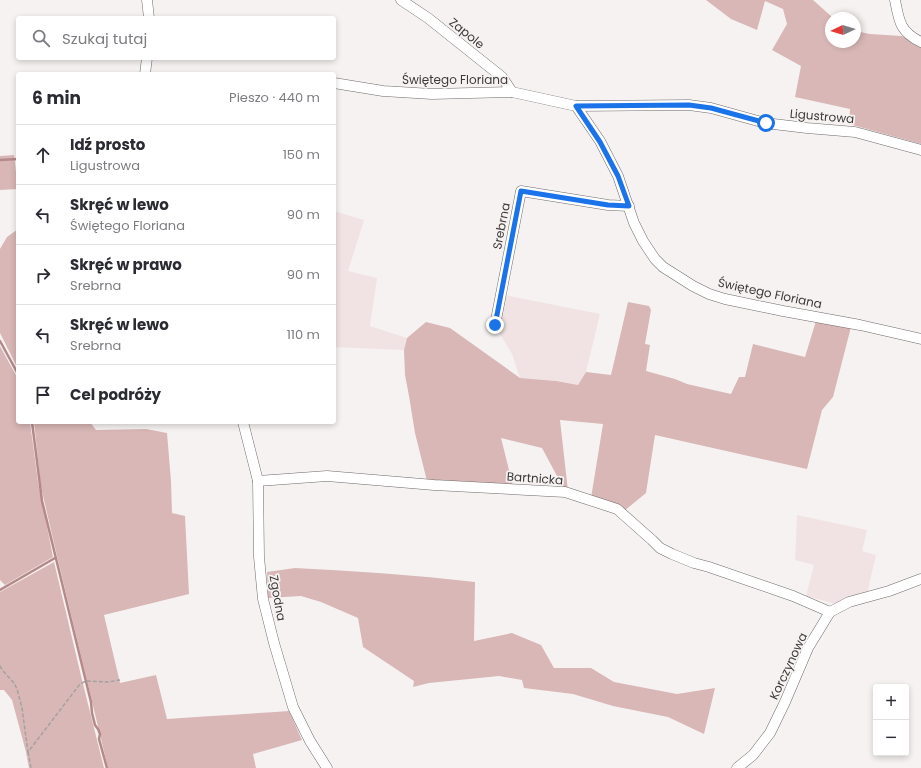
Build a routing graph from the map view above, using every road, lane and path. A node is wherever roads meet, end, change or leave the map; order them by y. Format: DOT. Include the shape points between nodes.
graph roads {
  1 [pos="147,0"];
  2 [pos="401,0"];
  3 [pos="896,0"];
  4 [pos="149,16"];
  5 [pos="921,42"];
  6 [pos="147,60"];
  7 [pos="145,72"];
  8 [pos="336,83"];
  9 [pos="512,92"];
  10 [pos="576,106"];
  11 [pos="921,150"];
  12 [pos="629,206"];
  13 [pos="495,325"];
  14 [pos="921,339"];
  15 [pos="244,424"];
  16 [pos="258,481"];
  17 [pos="921,579"];
  18 [pos="830,612"];
  19 [pos="0,666"];
  20 [pos="120,680"];
  21 [pos="28,752"];
  22 [pos="31,768"];
  23 [pos="326,768"];
  24 [pos="737,768"];
  1 -- 4 [label="street"];
  2 -- 9 [label="street, Zapole" via="428,18 502,77"];
  3 -- 5 [label="street" via="903,29"];
  6 -- 7 [label="street"];
  8 -- 9 [label="street, Świętego Floriana" via="383,91 432,94"];
  9 -- 10 [label="street, Świętego Floriana"];
  10 -- 11 [label="street, Ligustrowa" via="711,108 766,123 855,132"];
  10 -- 12 [label="street, Świętego Floriana" via="600,142 618,176"];
  12 -- 13 [label="street, Srebrna" via="521,191"];
  12 -- 14 [label="street, Świętego Floriana" via="634,224 655,259 669,272 709,294"];
  15 -- 16 [label="street, Zgodna"];
  16 -- 18 [label="street, Bartnicka" via="327,476 565,492 617,509 660,548 672,554 793,596"];
  16 -- 23 [label="street, Zgodna" via="259,557 263,599 293,707"];
  17 -- 18 [label="street" via="889,592 849,602"];
  18 -- 24 [label="street, Korczynowa" via="808,648 770,733"];
  19 -- 21 [label="path" via="14,682 22,708"];
  20 -- 21 [label="path" via="86,681 80,684"];
  21 -- 22 [label="path"];
}
